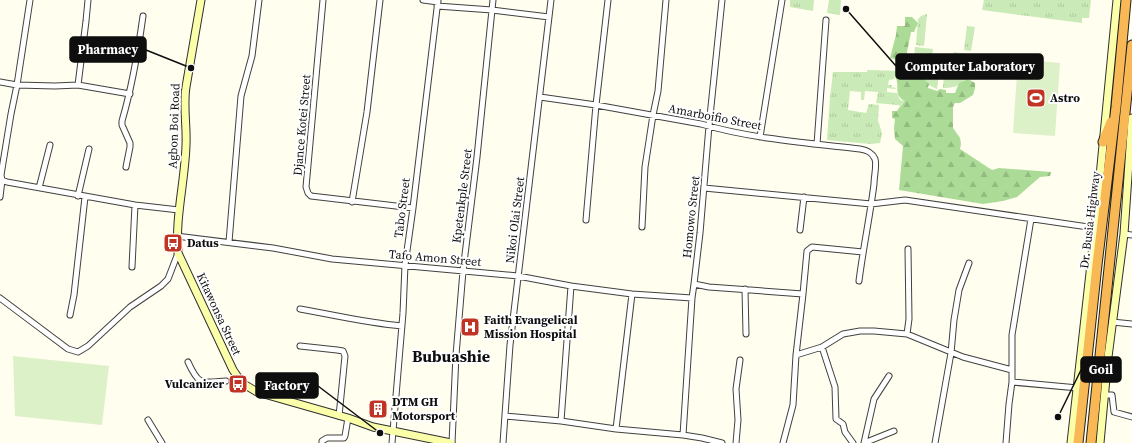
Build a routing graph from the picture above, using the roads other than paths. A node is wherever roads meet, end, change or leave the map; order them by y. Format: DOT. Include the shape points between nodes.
graph roads {
  1 [pos="30,0"];
  2 [pos="88,0"];
  3 [pos="201,0"];
  4 [pos="259,0"];
  5 [pos="323,0"];
  6 [pos="380,0"];
  7 [pos="423,0"];
  8 [pos="493,0"];
  9 [pos="551,0"];
  10 [pos="608,0"];
  11 [pos="666,0"];
  12 [pos="722,0"];
  13 [pos="782,0"];
  14 [pos="1118,0"];
  15 [pos="1126,0"];
  16 [pos="437,3"];
  17 [pos="492,10"];
  18 [pos="143,16"];
  19 [pos="549,17"];
  20 [pos="826,20"];
  21 [pos="1132,45"];
  22 [pos="0,82"];
  23 [pos="17,85"];
  24 [pos="78,85"];
  25 [pos="130,94"];
  26 [pos="540,97"];
  27 [pos="596,106"];
  28 [pos="1116,107"];
  29 [pos="652,115"];
  30 [pos="1132,118"];
  31 [pos="709,126"];
  32 [pos="760,137"];
  33 [pos="1103,142"];
  34 [pos="817,144"];
  35 [pos="50,145"];
  36 [pos="88,149"];
  37 [pos="126,168"];
  38 [pos="2,180"];
  39 [pos="39,188"];
  40 [pos="704,188"];
  41 [pos="78,196"];
  42 [pos="0,197"];
  43 [pos="85,197"];
  44 [pos="804,197"];
  45 [pos="352,202"];
  46 [pos="871,204"];
  47 [pos="135,205"];
  48 [pos="413,208"];
  49 [pos="180,210"];
  50 [pos="1031,219"];
  51 [pos="586,220"];
  52 [pos="642,227"];
  53 [pos="1095,228"];
  54 [pos="800,230"];
  55 [pos="1124,234"];
  56 [pos="1132,235"];
  57 [pos="176,236"];
  58 [pos="229,242"];
  59 [pos="908,249"];
  60 [pos="863,252"];
  61 [pos="178,253"];
  62 [pos="969,263"];
  63 [pos="405,265"];
  64 [pos="132,267"];
  65 [pos="463,271"];
  66 [pos="518,276"];
  67 [pos="858,281"];
  68 [pos="694,284"];
  69 [pos="571,286"];
  70 [pos="745,289"];
  71 [pos="632,294"];
  72 [pos="803,294"];
  73 [pos="0,298"];
  74 [pos="692,298"];
  75 [pos="300,308"];
  76 [pos="70,315"];
  77 [pos="1112,322"];
  78 [pos="1132,324"];
  79 [pos="402,326"];
  80 [pos="746,334"];
  81 [pos="907,334"];
  82 [pos="300,346"];
  83 [pos="822,347"];
  84 [pos="951,353"];
  85 [pos="796,355"];
  86 [pos="740,360"];
  87 [pos="188,362"];
  88 [pos="1012,370"];
  89 [pos="889,376"];
  90 [pos="226,381"];
  91 [pos="1012,382"];
  92 [pos="1078,388"];
  93 [pos="1105,395"];
  94 [pos="339,416"];
  95 [pos="505,416"];
  96 [pos="1132,417"];
  97 [pos="348,418"];
  98 [pos="148,420"];
  99 [pos="561,421"];
  100 [pos="616,429"];
  101 [pos="393,431"];
  102 [pos="894,431"];
  103 [pos="683,435"];
  104 [pos="701,440"];
  105 [pos="162,443"];
  106 [pos="322,443"];
  107 [pos="392,443"];
  108 [pos="449,443"];
  109 [pos="504,443"];
  110 [pos="722,443"];
  111 [pos="736,443"];
  112 [pos="783,443"];
  113 [pos="853,443"];
  114 [pos="864,443"];
  115 [pos="935,443"];
  116 [pos="1006,443"];
  117 [pos="1071,443"];
  118 [pos="1078,443"];
  119 [pos="1091,443"];
  120 [pos="1100,443"];
  1 -- 23 [label="street"];
  2 -- 24 [label="street"];
  3 -- 49 [label="street, Agbon Boi Road" via="184,100 187,128"];
  4 -- 58 [label="street" via="252,56 241,96"];
  5 -- 45 [label="street, Djance Kotei Street" via="307,190 311,196"];
  6 -- 45 [label="street"];
  7 -- 16 [label="street"];
  8 -- 17 [label="street, Kpetenkple Street"];
  9 -- 19 [label="street, Nikoi Olai Street"];
  10 -- 27 [label="street"];
  11 -- 29 [label="street" via="658,91"];
  12 -- 31 [label="street, Homowo Street"];
  13 -- 32 [label="street"];
  14 -- 33 [label="street, Dr. Busia Highway"];
  15 -- 28 [label="highway, Dr. Busia Highway"];
  16 -- 17 [label="street"];
  16 -- 48 [label="street, Tabo Street"];
  17 -- 19 [label="street"];
  17 -- 65 [label="street, Kpetenkple Street"];
  18 -- 25 [label="street"];
  19 -- 26 [label="street, Nikoi Olai Street"];
  20 -- 34 [label="street"];
  21 -- 119 [label="highway, Dr. Busia Highway"];
  22 -- 23 [label="street"];
  23 -- 24 [label="street"];
  23 -- 38 [label="street"];
  24 -- 25 [label="street"];
  25 -- 37 [label="street" via="122,121 130,143"];
  26 -- 27 [label="street, Amarboifio Street"];
  26 -- 66 [label="street, Nikoi Olai Street"];
  27 -- 29 [label="street, Amarboifio Street"];
  27 -- 51 [label="street"];
  28 -- 33 [label="highway"];
  28 -- 118 [label="highway, Dr. Busia Highway"];
  29 -- 31 [label="street, Amarboifio Street"];
  29 -- 52 [label="street" via="645,167"];
  30 -- 55 [label="street"];
  31 -- 32 [label="street, Amarboifio Street"];
  31 -- 40 [label="street, Homowo Street"];
  32 -- 34 [label="street, Amarboifio Street"];
  33 -- 53 [label="street, Dr. Busia Highway"];
  34 -- 46 [label="street, Amarboifio Street" via="870,152 875,159"];
  35 -- 39 [label="street"];
  36 -- 41 [label="street"];
  38 -- 39 [label="street"];
  38 -- 42 [label="street"];
  39 -- 41 [label="street"];
  40 -- 44 [label="street"];
  40 -- 68 [label="street, Homowo Street"];
  41 -- 43 [label="street"];
  43 -- 47 [label="street"];
  43 -- 76 [label="street"];
  44 -- 46 [label="street"];
  44 -- 54 [label="street"];
  45 -- 48 [label="street, Djance Kotei Street"];
  46 -- 50 [label="street" via="905,200"];
  46 -- 60 [label="street"];
  47 -- 49 [label="street"];
  47 -- 64 [label="street"];
  48 -- 63 [label="street, Tabo Street"];
  49 -- 57 [label="street, Agbon Boi Road"];
  50 -- 53 [label="street"];
  50 -- 88 [label="street" via="1012,335"];
  53 -- 92 [label="street, Dr. Busia Highway"];
  55 -- 56 [label="street"];
  55 -- 77 [label="street"];
  57 -- 58 [label="street, Tafo Amon Street"];
  57 -- 61 [label="street, Agbon Boi Road"];
  58 -- 63 [label="street, Tafo Amon Street" via="332,259"];
  59 -- 81 [label="street"];
  60 -- 67 [label="street"];
  60 -- 72 [label="street" via="812,247 807,251"];
  61 -- 73 [label="street" via="168,279 161,286 130,307 88,346 78,352 68,350"];
  61 -- 94 [label="street, Kitawonsa Street" via="233,370 242,383 257,392"];
  62 -- 84 [label="street" via="960,290"];
  63 -- 65 [label="street, Tafo Amon Street"];
  63 -- 79 [label="street, Tabo Street"];
  65 -- 66 [label="street, Tafo Amon Street"];
  65 -- 108 [label="street, Kpetenkple Street"];
  66 -- 69 [label="street, Tafo Amon Street"];
  66 -- 95 [label="street, Nikoi Olai Street"];
  68 -- 70 [label="street"];
  68 -- 74 [label="street, Homowo Street"];
  69 -- 71 [label="street, Tafo Amon Street"];
  69 -- 99 [label="street"];
  70 -- 72 [label="street"];
  70 -- 80 [label="street"];
  71 -- 74 [label="street, Tafo Amon Street"];
  71 -- 100 [label="street"];
  72 -- 85 [label="street"];
  74 -- 103 [label="street, Homowo Street"];
  75 -- 79 [label="street" via="352,320"];
  77 -- 78 [label="street"];
  77 -- 93 [label="street"];
  79 -- 101 [label="street, Tabo Street"];
  81 -- 83 [label="street" via="860,331 843,334"];
  81 -- 84 [label="street"];
  82 -- 94 [label="street" via="343,351 345,356"];
  83 -- 85 [label="street"];
  83 -- 113 [label="street" via="835,387 836,419 843,424 844,432"];
  84 -- 88 [label="street"];
  84 -- 115 [label="street"];
  85 -- 112 [label="street" via="793,406"];
  86 -- 111 [label="street" via="736,389"];
  87 -- 90 [label="street" via="198,380 202,382"];
  88 -- 91 [label="street"];
  89 -- 114 [label="street" via="874,398"];
  91 -- 92 [label="street"];
  91 -- 116 [label="street"];
  92 -- 117 [label="street, Dr. Busia Highway"];
  93 -- 96 [label="street" via="1112,395 1114,412"];
  93 -- 120 [label="street"];
  94 -- 97 [label="street"];
  95 -- 99 [label="street"];
  95 -- 109 [label="street, Nikoi Olai Street"];
  97 -- 101 [label="street"];
  97 -- 106 [label="street" via="344,438 327,438"];
  98 -- 105 [label="street"];
  99 -- 100 [label="street"];
  100 -- 103 [label="street"];
  101 -- 107 [label="street, Tabo Street"];
  101 -- 108 [label="street"];
  102 -- 114 [label="street"];
  103 -- 104 [label="street"];
  104 -- 110 [label="street"];
}
